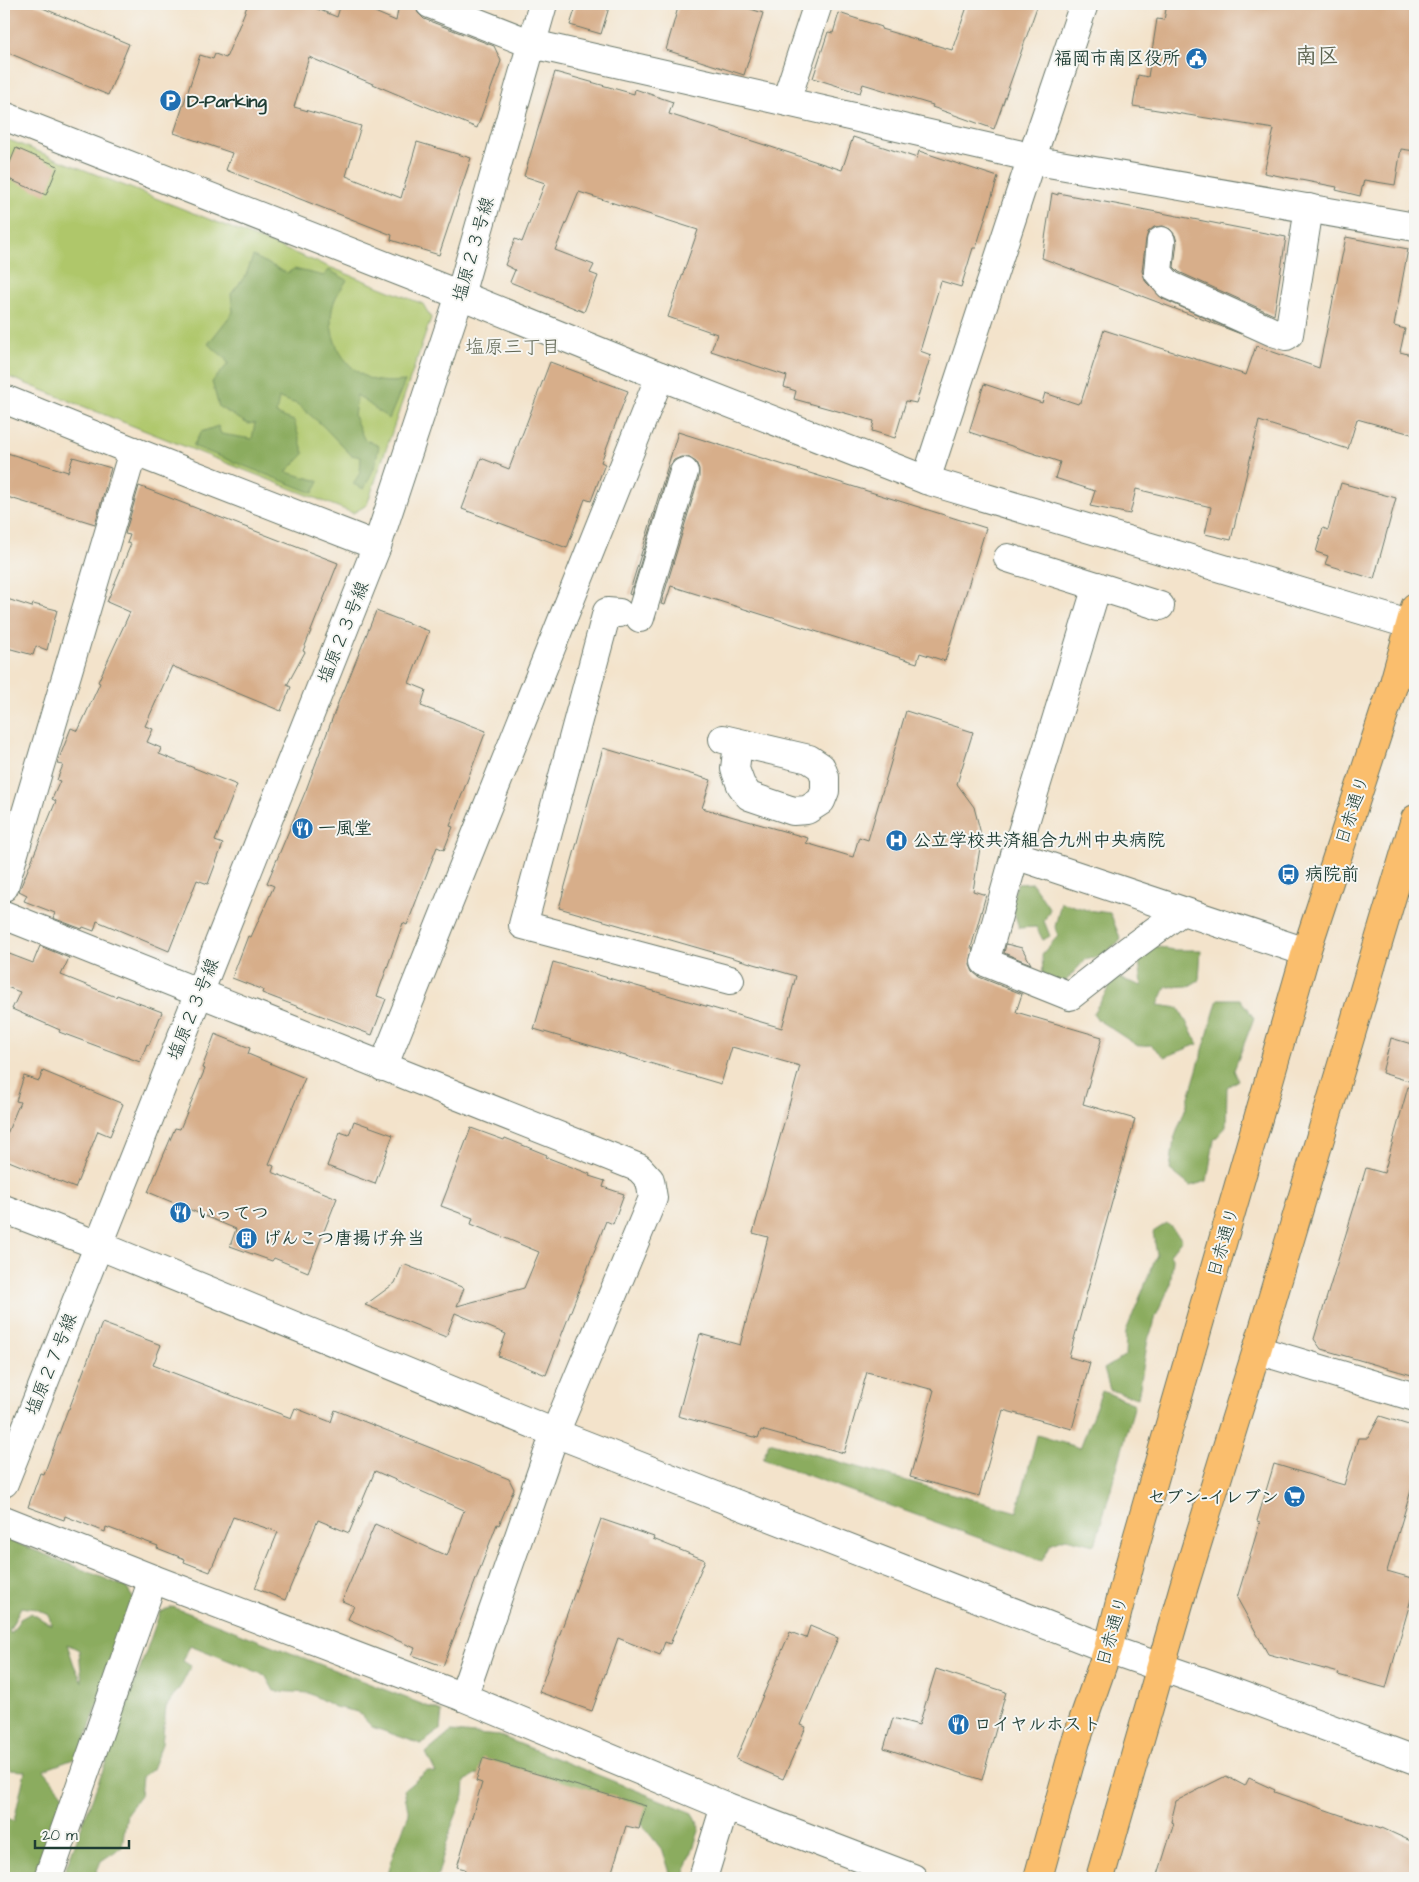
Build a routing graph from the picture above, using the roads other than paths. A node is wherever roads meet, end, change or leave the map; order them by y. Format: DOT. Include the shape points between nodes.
graph roads {
  1 [pos="430,4"];
  2 [pos="544,4"];
  3 [pos="818,4"];
  4 [pos="1084,4"];
  5 [pos="532,44"];
  6 [pos="786,101"];
  7 [pos="4,116"];
  8 [pos="1031,160"];
  9 [pos="1309,208"];
  10 [pos="1415,227"];
  11 [pos="1160,241"];
  12 [pos="460,295"];
  13 [pos="660,376"];
  14 [pos="4,399"];
  15 [pos="133,452"];
  16 [pos="684,472"];
  17 [pos="926,480"];
  18 [pos="378,546"];
  19 [pos="1008,558"];
  20 [pos="1097,586"];
  21 [pos="1160,606"];
  22 [pos="1414,619"];
  23 [pos="1415,819"];
  24 [pos="1015,855"];
  25 [pos="4,887"];
  26 [pos="1182,911"];
  27 [pos="4,915"];
  28 [pos="1306,952"];
  29 [pos="730,980"];
  30 [pos="200,992"];
  31 [pos="384,1067"];
  32 [pos="4,1209"];
  33 [pos="98,1245"];
  34 [pos="1257,1350"];
  35 [pos="1415,1397"];
  36 [pos="555,1433"];
  37 [pos="4,1484"];
  38 [pos="4,1520"];
  39 [pos="153,1579"];
  40 [pos="1108,1649"];
  41 [pos="1162,1666"];
  42 [pos="463,1697"];
  43 [pos="1415,1760"];
  44 [pos="725,1806"];
  45 [pos="48,1878"];
  46 [pos="703,1878"];
  47 [pos="912,1878"];
  48 [pos="1038,1878"];
  49 [pos="1100,1878"];
  1 -- 5 [label="street"];
  2 -- 5 [label="street, 塩原２３号線"];
  3 -- 6 [label="street"];
  4 -- 8 [label="street"];
  5 -- 6 [label="street"];
  5 -- 12 [label="street, 塩原２３号線"];
  6 -- 8 [label="street" via="1017,154"];
  7 -- 12 [label="street"];
  8 -- 9 [label="street"];
  8 -- 17 [label="street"];
  9 -- 10 [label="street"];
  9 -- 11 [label="street" via="1289,334 1286,336 1168,285 1158,272"];
  12 -- 13 [label="street"];
  12 -- 18 [label="street, 塩原２３号線"];
  13 -- 17 [label="street"];
  13 -- 31 [label="street"];
  14 -- 15 [label="street"];
  15 -- 18 [label="street"];
  15 -- 25 [label="street"];
  16 -- 29 [label="street" via="630,616 607,612 592,702 523,925"];
  17 -- 22 [label="street" via="1268,570"];
  18 -- 30 [label="street, 塩原２３号線"];
  19 -- 20 [label="street"];
  20 -- 21 [label="street"];
  20 -- 24 [label="street"];
  22 -- 28 [label="highway, 日赤通り"];
  23 -- 34 [label="highway"];
  24 -- 26 [label="street"];
  24 -- 26 [label="street" via="985,962 1070,996"];
  26 -- 28 [label="street"];
  27 -- 30 [label="street"];
  28 -- 40 [label="highway, 日赤通り"];
  30 -- 31 [label="street"];
  30 -- 33 [label="street, 塩原２３号線"];
  31 -- 36 [label="street" via="639,1168 650,1180 653,1198"];
  32 -- 33 [label="street"];
  33 -- 36 [label="street"];
  33 -- 37 [label="street, 塩原２７号線"];
  34 -- 35 [label="street"];
  34 -- 41 [label="highway"];
  36 -- 40 [label="street"];
  36 -- 42 [label="street"];
  38 -- 39 [label="street"];
  39 -- 42 [label="street"];
  39 -- 45 [label="street"];
  40 -- 41 [label="street"];
  40 -- 48 [label="highway, 日赤通り" via="1076,1741"];
  41 -- 43 [label="street"];
  41 -- 49 [label="highway"];
  42 -- 44 [label="street"];
  44 -- 46 [label="street"];
  44 -- 47 [label="street"];
}
